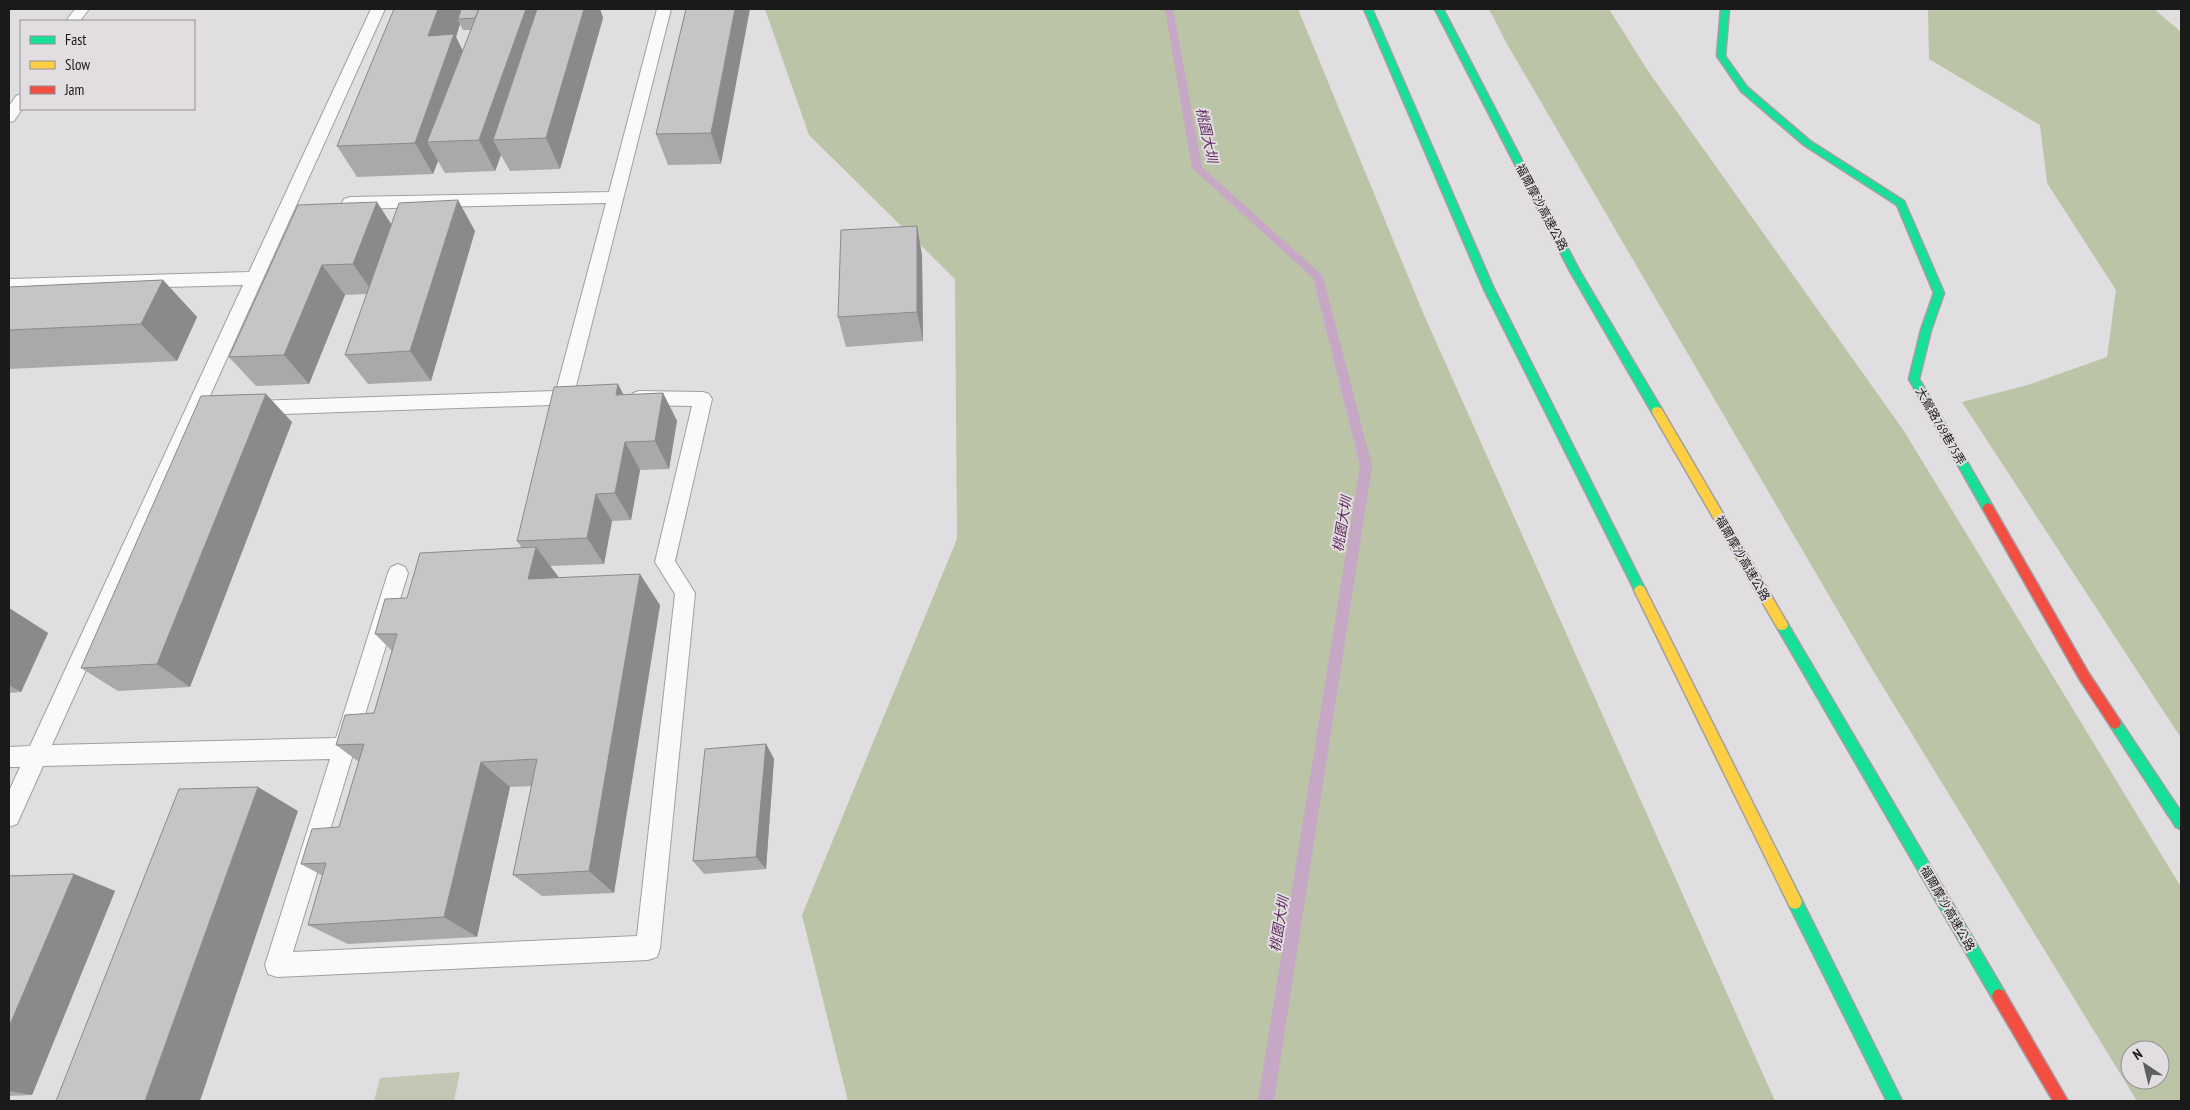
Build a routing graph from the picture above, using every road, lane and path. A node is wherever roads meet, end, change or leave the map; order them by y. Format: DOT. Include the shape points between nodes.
graph roads {
  1 [pos="82,9"];
  2 [pos="378,9"];
  3 [pos="664,9"];
  4 [pos="1368,9"];
  5 [pos="1439,9"];
  6 [pos="1725,9"];
  7 [pos="74,20"];
  8 [pos="20,100"];
  9 [pos="9,117"];
  10 [pos="616,197"];
  11 [pos="308,204"];
  12 [pos="338,204"];
  13 [pos="288,205"];
  14 [pos="255,278"];
  15 [pos="9,285"];
  16 [pos="564,396"];
  17 [pos="233,408"];
  18 [pos="214,409"];
  19 [pos="194,410"];
  20 [pos="398,573"];
  21 [pos="344,748"];
  22 [pos="37,755"];
  23 [pos="9,756"];
  24 [pos="9,816"];
  25 [pos="2181,823"];
  26 [pos="1895,1101"];
  27 [pos="2061,1101"];
  1 -- 7 [label="lane"];
  2 -- 13 [label="lane"];
  3 -- 10 [label="lane"];
  4 -- 26 [label="main road" via="1489,289"];
  5 -- 27 [label="main road, 福爾摩沙高速公路" via="1575,271"];
  6 -- 25 [label="main road, 大鶯路769巷75弄" via="1720,56 1744,89 1807,142 1901,202 1939,293 1914,379 2084,676"];
  8 -- 9 [label="lane"];
  10 -- 12 [label="lane"];
  10 -- 16 [label="lane"];
  11 -- 13 [label="lane"];
  13 -- 14 [label="lane"];
  14 -- 15 [label="lane"];
  14 -- 19 [label="lane"];
  16 -- 17 [label="lane"];
  16 -- 21 [label="lane" via="703,399 665,562 685,593 648,948 277,965"];
  18 -- 19 [label="lane"];
  19 -- 22 [label="lane"];
  20 -- 21 [label="lane"];
  21 -- 22 [label="lane"];
  22 -- 23 [label="lane"];
  22 -- 24 [label="lane"];
}
